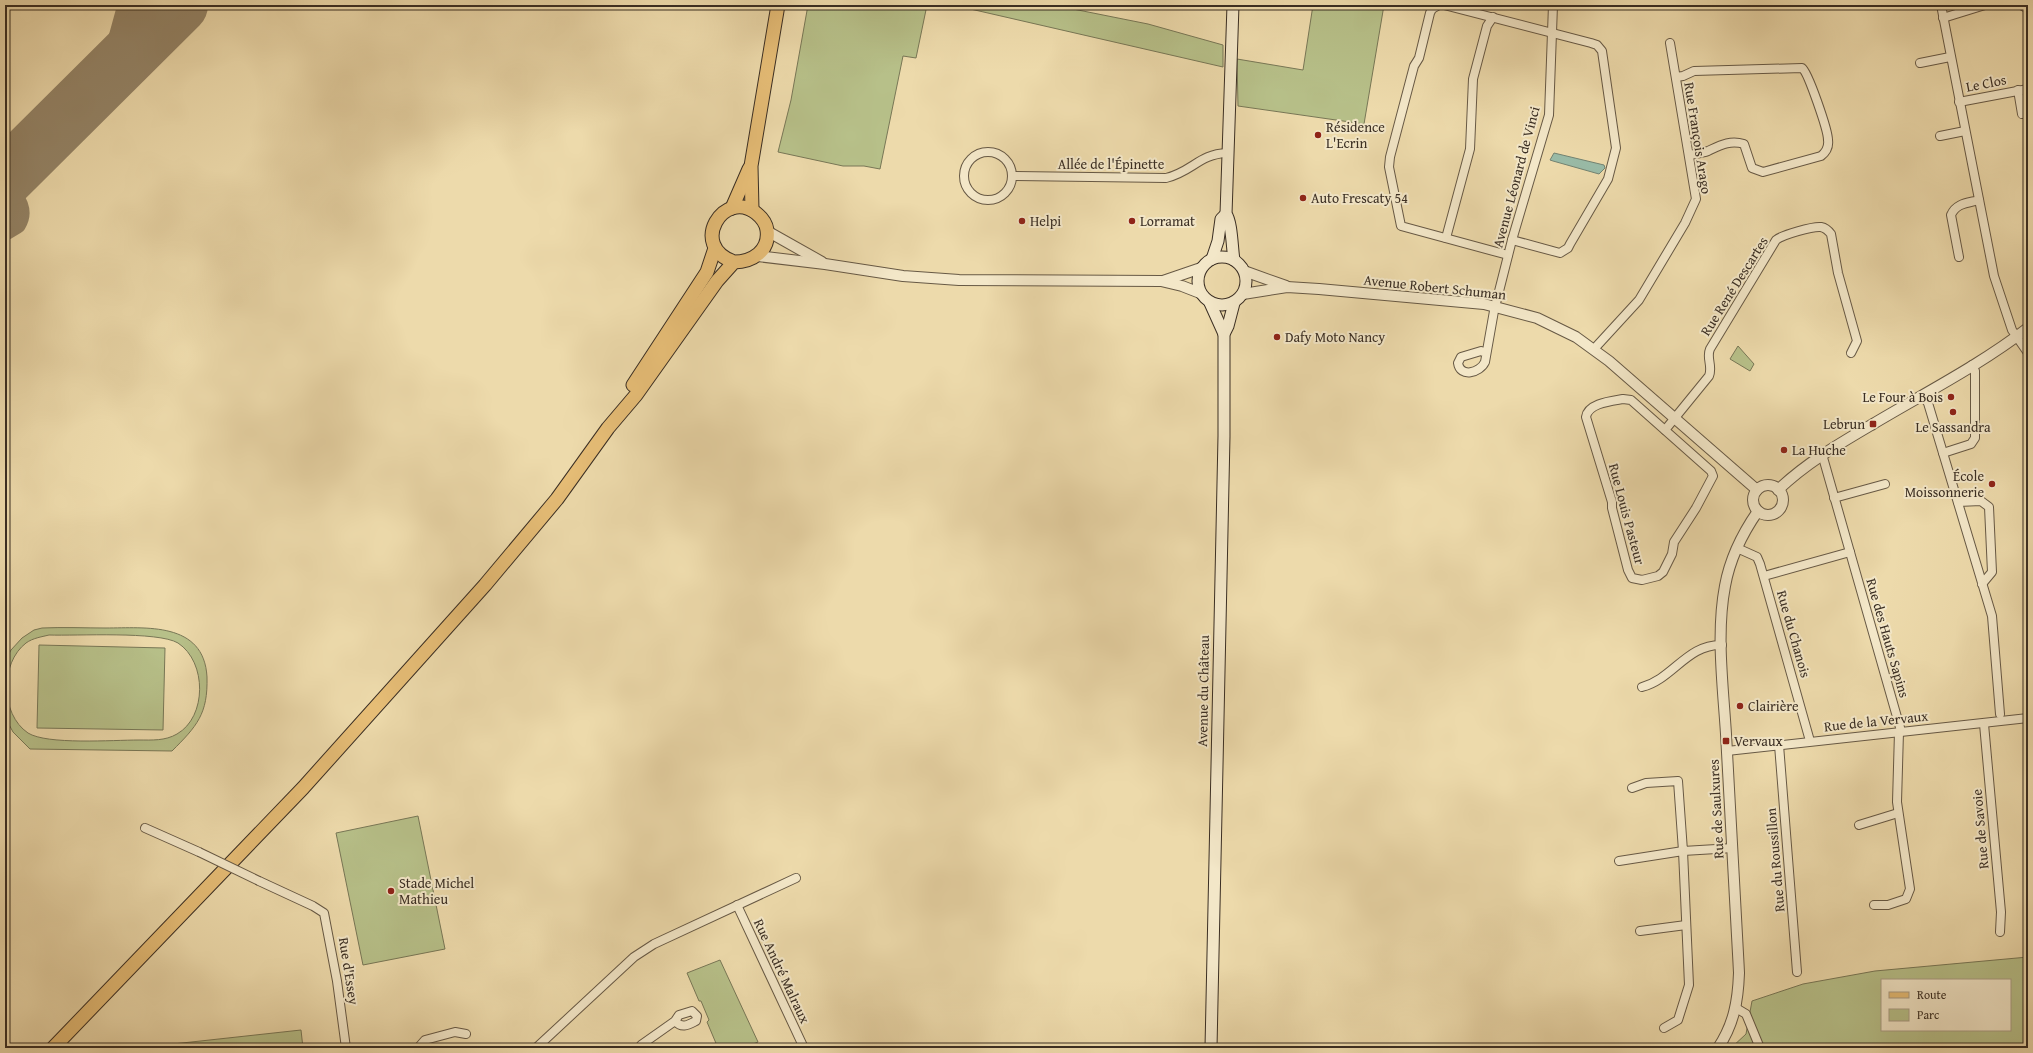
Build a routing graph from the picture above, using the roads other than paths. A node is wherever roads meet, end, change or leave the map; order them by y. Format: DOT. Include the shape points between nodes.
graph roads {
  1 [pos="778,5"];
  2 [pos="1232,5"];
  3 [pos="1439,5"];
  4 [pos="1444,5"];
  5 [pos="1553,5"];
  6 [pos="1941,5"];
  7 [pos="1985,5"];
  8 [pos="2021,5"];
  9 [pos="2028,9"];
  10 [pos="1493,18"];
  11 [pos="1943,18"];
  12 [pos="1552,32"];
  13 [pos="1670,43"];
  14 [pos="1950,57"];
  15 [pos="1920,63"];
  16 [pos="1676,77"];
  17 [pos="2028,88"];
  18 [pos="2018,90"];
  19 [pos="1959,102"];
  20 [pos="2022,114"];
  21 [pos="1965,131"];
  22 [pos="1940,136"];
  23 [pos="1227,153"];
  24 [pos="1689,155"];
  25 [pos="751,166"];
  26 [pos="1012,176"];
  27 [pos="1979,200"];
  28 [pos="732,208"];
  29 [pos="752,210"];
  30 [pos="1226,214"];
  31 [pos="767,231"];
  32 [pos="1446,238"];
  33 [pos="1512,240"];
  34 [pos="715,248"];
  35 [pos="1508,255"];
  36 [pos="757,256"];
  37 [pos="1959,257"];
  38 [pos="1212,259"];
  39 [pos="1234,260"];
  40 [pos="734,262"];
  41 [pos="825,264"];
  42 [pos="1201,268"];
  43 [pos="1244,271"];
  44 [pos="1161,281"];
  45 [pos="1288,286"];
  46 [pos="1200,293"];
  47 [pos="1243,294"];
  48 [pos="1210,303"];
  49 [pos="1234,303"];
  50 [pos="1495,306"];
  51 [pos="2028,328"];
  52 [pos="1224,334"];
  53 [pos="2016,337"];
  54 [pos="1594,349"];
  55 [pos="1486,353"];
  56 [pos="1851,353"];
  57 [pos="2028,353"];
  58 [pos="1972,365"];
  59 [pos="1922,395"];
  60 [pos="1675,418"];
  61 [pos="608,428"];
  62 [pos="1665,430"];
  63 [pos="1943,453"];
  64 [pos="1822,454"];
  65 [pos="1885,484"];
  66 [pos="1757,490"];
  67 [pos="1778,490"];
  68 [pos="1834,498"];
  69 [pos="1958,502"];
  70 [pos="1758,512"];
  71 [pos="1736,548"];
  72 [pos="1850,552"];
  73 [pos="1764,576"];
  74 [pos="1982,584"];
  75 [pos="1722,645"];
  76 [pos="1642,687"];
  77 [pos="2000,714"];
  78 [pos="2028,718"];
  79 [pos="1984,724"];
  80 [pos="1900,732"];
  81 [pos="1810,741"];
  82 [pos="1779,745"];
  83 [pos="1727,752"];
  84 [pos="1632,788"];
  85 [pos="1898,813"];
  86 [pos="1859,825"];
  87 [pos="145,828"];
  88 [pos="1733,848"];
  89 [pos="1683,851"];
  90 [pos="1619,861"];
  91 [pos="796,878"];
  92 [pos="737,905"];
  93 [pos="1874,905"];
  94 [pos="1686,925"];
  95 [pos="1640,931"];
  96 [pos="2000,932"];
  97 [pos="1797,972"];
  98 [pos="1735,1013"];
  99 [pos="675,1021"];
  100 [pos="1664,1028"];
  101 [pos="466,1034"];
  102 [pos="53,1048"];
  103 [pos="346,1048"];
  104 [pos="418,1048"];
  105 [pos="536,1048"];
  106 [pos="643,1048"];
  107 [pos="804,1048"];
  108 [pos="1211,1048"];
  109 [pos="1718,1048"];
  110 [pos="1760,1048"];
  1 -- 25 [label="main road"];
  2 -- 23 [label="main road"];
  3 -- 32 [label="street" via="1430,13 1389,167 1401,226"];
  4 -- 10 [label="street"];
  5 -- 12 [label="street, Avenue Léonard de Vinci"];
  6 -- 11 [label="street"];
  7 -- 11 [label="street"];
  8 -- 9 [label="street"];
  10 -- 12 [label="street"];
  10 -- 32 [label="street" via="1487,26 1473,79 1470,149"];
  11 -- 14 [label="street"];
  12 -- 33 [label="street, Avenue Léonard de Vinci" via="1549,115"];
  12 -- 33 [label="street" via="1597,45 1602,51 1616,141 1614,160 1608,179 1564,251 1560,253"];
  13 -- 16 [label="street, Rue François Arago"];
  14 -- 15 [label="street"];
  14 -- 19 [label="street"];
  16 -- 24 [label="street, Rue François Arago"];
  16 -- 24 [label="street" via="1694,70 1802,68 1808,74 1828,139 1826,152 1821,156 1763,172 1752,168 1747,147 1738,142 1733,141"];
  17 -- 18 [label="street, Le Clos"];
  18 -- 19 [label="street, Le Clos"];
  18 -- 20 [label="street, Le Clos"];
  19 -- 21 [label="street"];
  21 -- 22 [label="street"];
  21 -- 27 [label="street"];
  23 -- 26 [label="street, Allée de l'Épinette" via="1207,156 1182,172 1166,178"];
  23 -- 30 [label="main road"];
  24 -- 54 [label="street, Rue François Arago" via="1696,199 1694,206 1639,300"];
  25 -- 28 [label="main road"];
  25 -- 29 [label="main road"];
  26 -- 26 [label="street" via="1004,194 999,198 986,200 968,191 963,179 969,160 986,151 1005,158"];
  27 -- 37 [label="street" via="1960,204 1951,215"];
  27 -- 53 [label="street" via="1994,276"];
  28 -- 29 [label="main road"];
  28 -- 34 [label="main road" via="723,212 712,229"];
  29 -- 31 [label="main road" via="764,222"];
  30 -- 38 [label="main road" via="1221,219"];
  30 -- 39 [label="main road" via="1230,219 1230,242"];
  31 -- 36 [label="main road" via="765,244"];
  31 -- 41 [label="street"];
  32 -- 35 [label="street"];
  33 -- 35 [label="street, Avenue Léonard de Vinci"];
  34 -- 40 [label="main road"];
  34 -- 61 [label="main road" via="707,272"];
  35 -- 50 [label="street, Avenue Léonard de Vinci"];
  36 -- 40 [label="main road" via="742,262"];
  36 -- 41 [label="street"];
  38 -- 39 [label="main road" via="1219,257"];
  38 -- 42 [label="main road"];
  39 -- 43 [label="main road"];
  40 -- 61 [label="main road" via="717,281 636,395"];
  41 -- 44 [label="street" via="903,276 959,280"];
  42 -- 44 [label="street"];
  42 -- 46 [label="main road" via="1197,283"];
  43 -- 45 [label="street, Avenue Robert Schuman"];
  43 -- 47 [label="main road" via="1246,279"];
  44 -- 46 [label="street"];
  45 -- 47 [label="street, Avenue Robert Schuman"];
  45 -- 50 [label="street, Avenue Robert Schuman"];
  46 -- 48 [label="main road"];
  47 -- 49 [label="main road"];
  48 -- 49 [label="main road" via="1222,306"];
  48 -- 52 [label="main road, Avenue du Château"];
  49 -- 52 [label="main road, Avenue du Château"];
  50 -- 54 [label="street, Avenue Robert Schuman" via="1551,324"];
  50 -- 55 [label="street, Avenue Léonard de Vinci"];
  51 -- 53 [label="street"];
  52 -- 108 [label="main road, Avenue du Château"];
  53 -- 57 [label="street"];
  53 -- 58 [label="street"];
  54 -- 60 [label="street, Avenue Robert Schuman"];
  56 -- 60 [label="street, Rue René Descartes" via="1857,341 1838,273 1831,234 1819,227 1783,236 1776,240 1710,349 1710,376"];
  58 -- 59 [label="street"];
  58 -- 63 [label="street" via="1975,371 1975,438 1971,444"];
  59 -- 63 [label="street" via="1928,403"];
  59 -- 64 [label="street"];
  60 -- 62 [label="street"];
  60 -- 66 [label="street, Avenue Robert Schuman"];
  61 -- 102 [label="main road" via="557,499 429,649 303,788"];
  62 -- 62 [label="street, Rue Louis Pasteur" via="1627,399 1595,406 1587,413 1628,570 1632,578 1638,580 1658,576 1663,572 1672,554 1674,542 1713,476 1711,471"];
  63 -- 69 [label="street"];
  64 -- 67 [label="street"];
  64 -- 68 [label="street, Rue des Hauts Sapins"];
  65 -- 68 [label="street"];
  66 -- 67 [label="street" via="1767,485"];
  66 -- 70 [label="street" via="1753,502"];
  67 -- 70 [label="street" via="1782,500 1779,509 1768,515"];
  68 -- 72 [label="street, Rue des Hauts Sapins"];
  69 -- 74 [label="street"];
  69 -- 74 [label="street" via="1984,502 1990,511 1992,572"];
  70 -- 71 [label="street, Rue de Saulxures"];
  71 -- 73 [label="street, Rue du Chanois" via="1757,557"];
  71 -- 75 [label="street, Rue de Saulxures" via="1725,586"];
  72 -- 73 [label="street"];
  72 -- 80 [label="street, Rue des Hauts Sapins"];
  73 -- 81 [label="street, Rue du Chanois"];
  74 -- 77 [label="street" via="1992,616"];
  75 -- 76 [label="street" via="1705,647 1685,658 1659,679"];
  75 -- 83 [label="street, Rue de Saulxures"];
  78 -- 79 [label="street, Rue de la Vervaux"];
  79 -- 80 [label="street, Rue de la Vervaux"];
  79 -- 96 [label="street, Rue de Savoie" via="2001,912"];
  80 -- 81 [label="street, Rue de la Vervaux"];
  80 -- 85 [label="street, Rue des Hauts Sapins"];
  81 -- 82 [label="street, Rue de la Vervaux"];
  82 -- 83 [label="street, Rue de la Vervaux"];
  82 -- 97 [label="street, Rue du Roussillon"];
  83 -- 88 [label="street, Rue de Saulxures"];
  84 -- 89 [label="street" via="1646,783 1678,781"];
  85 -- 86 [label="street"];
  85 -- 93 [label="street, Rue des Hauts Sapins" via="1910,893 1906,899 1888,905"];
  87 -- 103 [label="street, Rue d'Essey, bridge" via="321,910 327,919"];
  88 -- 89 [label="street"];
  88 -- 98 [label="street, Rue de Saulxures" via="1739,973"];
  89 -- 90 [label="street"];
  89 -- 94 [label="street"];
  91 -- 92 [label="street"];
  92 -- 105 [label="street" via="654,944 634,957"];
  92 -- 107 [label="street, Rue André Malraux"];
  94 -- 95 [label="street"];
  94 -- 100 [label="street" via="1689,985 1678,1020"];
  98 -- 109 [label="street, Rue de Saulxures"];
  98 -- 110 [label="street" via="1746,1014"];
  99 -- 106 [label="street" via="641,1045"];
  101 -- 104 [label="street" via="455,1032 425,1040"];
}
